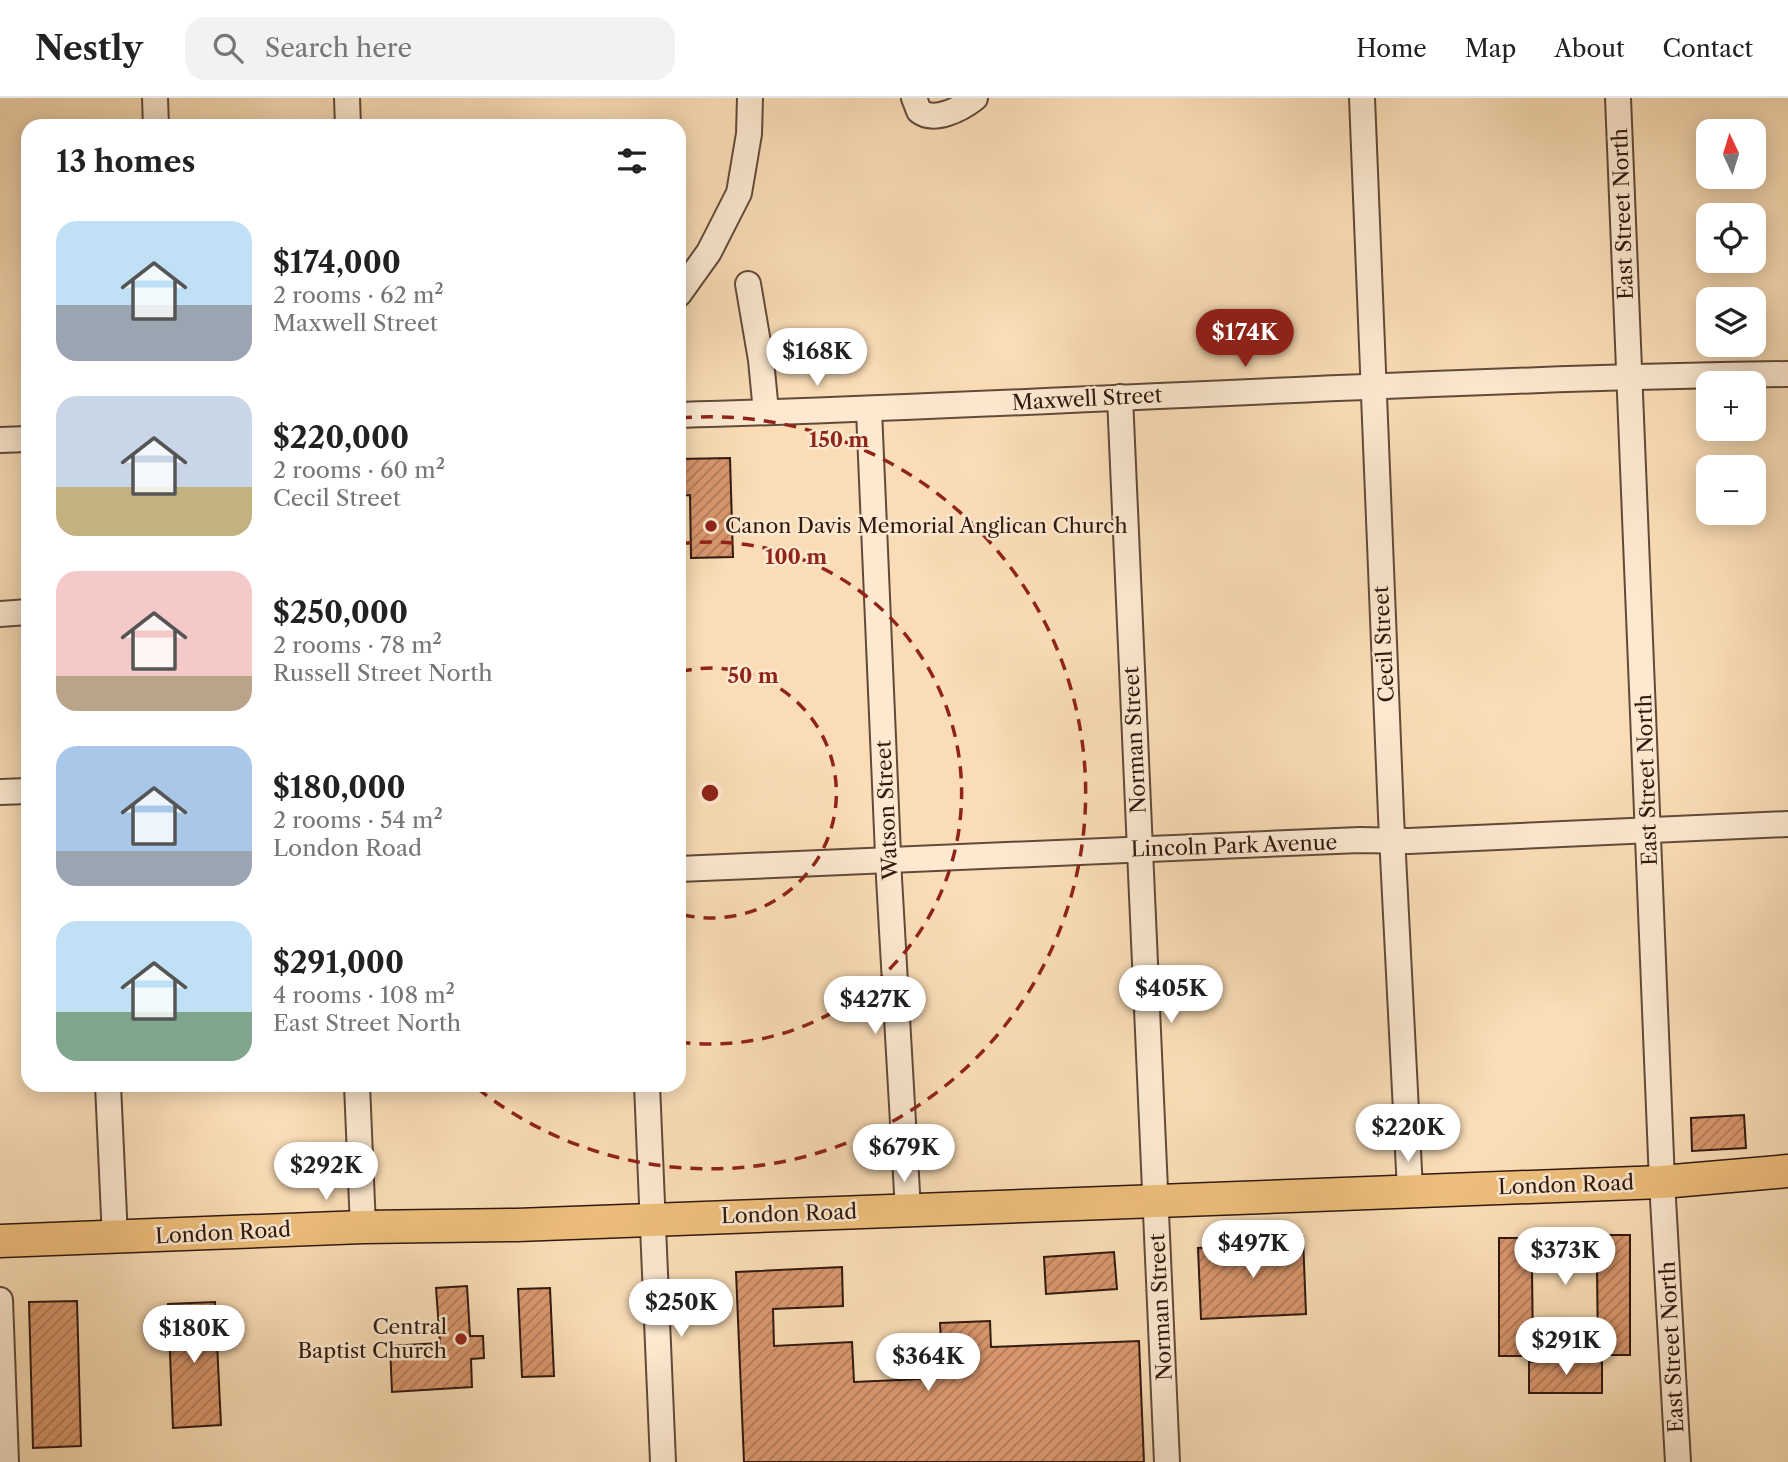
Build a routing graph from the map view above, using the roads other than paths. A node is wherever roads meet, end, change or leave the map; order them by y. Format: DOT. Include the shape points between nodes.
graph roads {
  1 [pos="155,98"];
  2 [pos="348,98"];
  3 [pos="750,98"];
  4 [pos="914,98"];
  5 [pos="975,98"];
  6 [pos="1362,98"];
  7 [pos="1618,98"];
  8 [pos="156,119"];
  9 [pos="348,119"];
  10 [pos="686,284"];
  11 [pos="748,284"];
  12 [pos="1788,374"];
  13 [pos="1630,376"];
  14 [pos="1373,387"];
  15 [pos="1120,397"];
  16 [pos="869,410"];
  17 [pos="766,412"];
  18 [pos="686,415"];
  19 [pos="21,439"];
  20 [pos="0,440"];
  21 [pos="21,612"];
  22 [pos="0,614"];
  23 [pos="21,791"];
  24 [pos="0,792"];
  25 [pos="1788,824"];
  26 [pos="1649,831"];
  27 [pos="1392,842"];
  28 [pos="1140,850"];
  29 [pos="889,860"];
  30 [pos="686,869"];
  31 [pos="108,1092"];
  32 [pos="357,1092"];
  33 [pos="647,1092"];
  34 [pos="1788,1171"];
  35 [pos="1662,1182"];
  36 [pos="1410,1190"];
  37 [pos="1156,1201"];
  38 [pos="908,1210"];
  39 [pos="654,1219"];
  40 [pos="363,1227"];
  41 [pos="115,1238"];
  42 [pos="0,1241"];
  43 [pos="0,1300"];
  44 [pos="6,1462"];
  45 [pos="663,1462"];
  46 [pos="1167,1462"];
  47 [pos="1678,1462"];
  1 -- 8 [label="street"];
  2 -- 9 [label="street"];
  3 -- 10 [label="street" via="749,134 738,193 709,252"];
  4 -- 5 [label="street" via="919,111 930,117"];
  6 -- 14 [label="street, Cecil Street"];
  7 -- 13 [label="street, East Street North"];
  11 -- 17 [label="street"];
  12 -- 13 [label="street, Maxwell Street"];
  13 -- 14 [label="street, Maxwell Street"];
  13 -- 26 [label="street, East Street North"];
  14 -- 15 [label="street, Maxwell Street"];
  14 -- 27 [label="street, Cecil Street"];
  15 -- 16 [label="street, Maxwell Street"];
  15 -- 28 [label="street, Norman Street"];
  16 -- 17 [label="street, Maxwell Street"];
  16 -- 29 [label="street, Watson Street"];
  17 -- 18 [label="street, Maxwell Street"];
  19 -- 20 [label="street"];
  21 -- 22 [label="street"];
  23 -- 24 [label="street"];
  25 -- 26 [label="street, Lincoln Park Avenue"];
  26 -- 27 [label="street, Lincoln Park Avenue"];
  26 -- 35 [label="street, East Street North"];
  27 -- 28 [label="street, Lincoln Park Avenue"];
  27 -- 36 [label="street, Cecil Street"];
  28 -- 29 [label="street, Lincoln Park Avenue"];
  28 -- 37 [label="street, Norman Street"];
  29 -- 30 [label="street, Lincoln Park Avenue"];
  29 -- 38 [label="street, Watson Street"];
  31 -- 41 [label="street"];
  32 -- 40 [label="street"];
  33 -- 39 [label="street"];
  34 -- 35 [label="main road, London Road"];
  35 -- 36 [label="main road, London Road"];
  35 -- 47 [label="street, East Street North"];
  36 -- 37 [label="main road, London Road"];
  37 -- 38 [label="main road, London Road"];
  37 -- 46 [label="street, Norman Street"];
  38 -- 39 [label="main road, London Road"];
  39 -- 40 [label="main road, London Road"];
  39 -- 45 [label="street"];
  40 -- 41 [label="main road, London Road"];
  41 -- 42 [label="main road, London Road"];
  43 -- 44 [label="street"];
}
